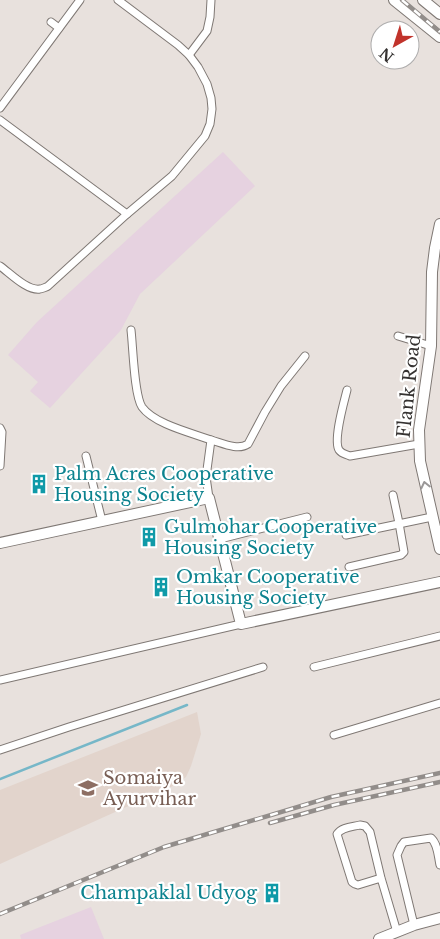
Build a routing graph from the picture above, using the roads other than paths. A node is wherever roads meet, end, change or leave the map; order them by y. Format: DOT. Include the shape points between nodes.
graph roads {
  1 [pos="80,0"];
  2 [pos="118,0"];
  3 [pos="211,0"];
  4 [pos="394,0"];
  5 [pos="423,0"];
  6 [pos="440,14"];
  7 [pos="52,22"];
  8 [pos="59,28"];
  9 [pos="440,37"];
  10 [pos="189,55"];
  11 [pos="0,108"];
  12 [pos="0,120"];
  13 [pos="127,214"];
  14 [pos="440,224"];
  15 [pos="0,266"];
  16 [pos="131,330"];
  17 [pos="398,336"];
  18 [pos="431,346"];
  19 [pos="305,356"];
  20 [pos="347,390"];
  21 [pos="0,428"];
  22 [pos="211,440"];
  23 [pos="419,444"];
  24 [pos="86,456"];
  25 [pos="0,466"];
  26 [pos="393,495"];
  27 [pos="209,498"];
  28 [pos="306,517"];
  29 [pos="432,517"];
  30 [pos="102,521"];
  31 [pos="399,523"];
  32 [pos="346,535"];
  33 [pos="220,539"];
  34 [pos="0,543"];
  35 [pos="439,545"];
  36 [pos="349,567"];
  37 [pos="440,582"];
  38 [pos="241,624"];
  39 [pos="440,636"];
  40 [pos="263,667"];
  41 [pos="314,667"];
  42 [pos="0,680"];
  43 [pos="440,703"];
  44 [pos="334,735"];
  45 [pos="0,750"];
  46 [pos="440,865"];
  47 [pos="381,878"];
  48 [pos="440,918"];
  49 [pos="414,925"];
  50 [pos="397,932"];
  51 [pos="380,939"];
  1 -- 8 [label="street"];
  2 -- 10 [label="street"];
  3 -- 10 [label="street" via="206,31"];
  4 -- 9 [label="street"];
  5 -- 6 [label="street"];
  7 -- 8 [label="street"];
  8 -- 11 [label="street"];
  10 -- 13 [label="street" via="198,67 211,98 210,124 205,136 172,176"];
  12 -- 13 [label="street"];
  13 -- 15 [label="street" via="48,286 33,289"];
  14 -- 18 [label="street, Flank Road" via="432,272"];
  16 -- 22 [label="street" via="136,391 141,406 161,422"];
  17 -- 18 [label="street"];
  18 -- 23 [label="street, Flank Road"];
  19 -- 22 [label="street" via="281,386 248,444 237,447"];
  20 -- 23 [label="street" via="337,442 342,453 350,456"];
  21 -- 25 [label="street"];
  22 -- 27 [label="street" via="206,476"];
  29 -- 23 [label="street, Flank Road, one-way"];
  24 -- 30 [label="street"];
  26 -- 31 [label="street"];
  27 -- 30 [label="street"];
  27 -- 33 [label="street"];
  28 -- 33 [label="street"];
  29 -- 31 [label="street"];
  29 -- 35 [label="street, Flank Road"];
  30 -- 34 [label="street"];
  31 -- 32 [label="street"];
  31 -- 36 [label="street" via="404,548 401,555"];
  33 -- 38 [label="street"];
  37 -- 38 [label="street"];
  38 -- 42 [label="street"];
  39 -- 41 [label="street"];
  40 -- 45 [label="street"];
  43 -- 44 [label="street"];
  46 -- 49 [label="street" via="436,845 431,838 404,842 398,851"];
  47 -- 47 [label="street" via="368,829 360,825 339,831 337,834 352,882 358,885"];
  47 -- 50 [label="street"];
  48 -- 49 [label="street"];
  49 -- 50 [label="street"];
  50 -- 51 [label="street"];
}
